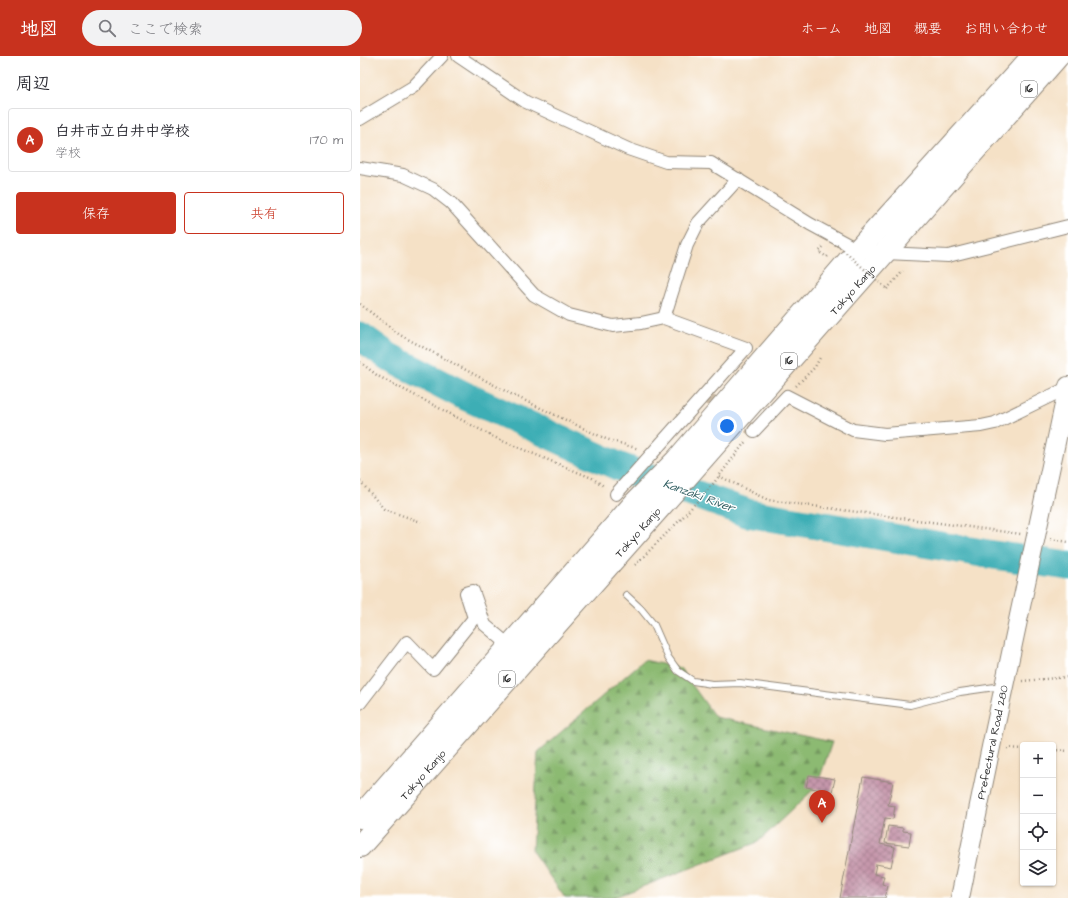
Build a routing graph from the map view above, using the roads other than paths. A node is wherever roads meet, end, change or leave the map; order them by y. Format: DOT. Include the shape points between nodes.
graph roads {
  1 [pos="442,56"];
  2 [pos="458,56"];
  3 [pos="1033,56"];
  4 [pos="1058,56"];
  5 [pos="360,119"];
  6 [pos="360,168"];
  7 [pos="738,179"];
  8 [pos="1068,226"];
  9 [pos="858,250"];
  10 [pos="886,253"];
  11 [pos="664,318"];
  12 [pos="1068,387"];
  13 [pos="754,431"];
  14 [pos="684,465"];
  15 [pos="625,499"];
  16 [pos="626,595"];
  17 [pos="510,646"];
  18 [pos="1005,684"];
  19 [pos="360,703"];
  20 [pos="360,817"];
  21 [pos="360,846"];
  22 [pos="960,898"];
  1 -- 5 [label="street" via="412,87"];
  2 -- 7 [label="street" via="526,102 628,148 666,162 711,163"];
  3 -- 9 [label="highway, Tokyo Kanjo / 16"];
  4 -- 10 [label="highway, Tokyo Kanjo / 16"];
  6 -- 11 [label="street" via="403,175 433,189 451,202 534,295 569,315 613,326"];
  7 -- 9 [label="street" via="810,224"];
  7 -- 11 [label="street" via="698,223 687,245"];
  8 -- 10 [label="street" via="948,256"];
  9 -- 10 [label="street"];
  9 -- 14 [label="highway, Tokyo Kanjo / 16"];
  10 -- 14 [label="highway, Tokyo Kanjo / 16"];
  11 -- 15 [label="street" via="746,348 652,453"];
  12 -- 13 [label="street" via="995,423 885,434 853,430 787,396"];
  12 -- 18 [label="main road, Prefectural Road 280"];
  14 -- 15 [label="highway, Tokyo Kanjo / 16"];
  14 -- 21 [label="highway, Tokyo Kanjo / 16" via="654,512"];
  15 -- 17 [label="highway, Tokyo Kanjo / 16"];
  16 -- 18 [label="lane" via="654,625 668,657 678,671 693,681 712,684 740,683 910,706 960,692"];
  17 -- 19 [label="street" via="485,625 473,591 466,593 474,618 433,669 407,642"];
  17 -- 20 [label="highway, Tokyo Kanjo / 16"];
  18 -- 22 [label="main road, Prefectural Road 280"];
}
